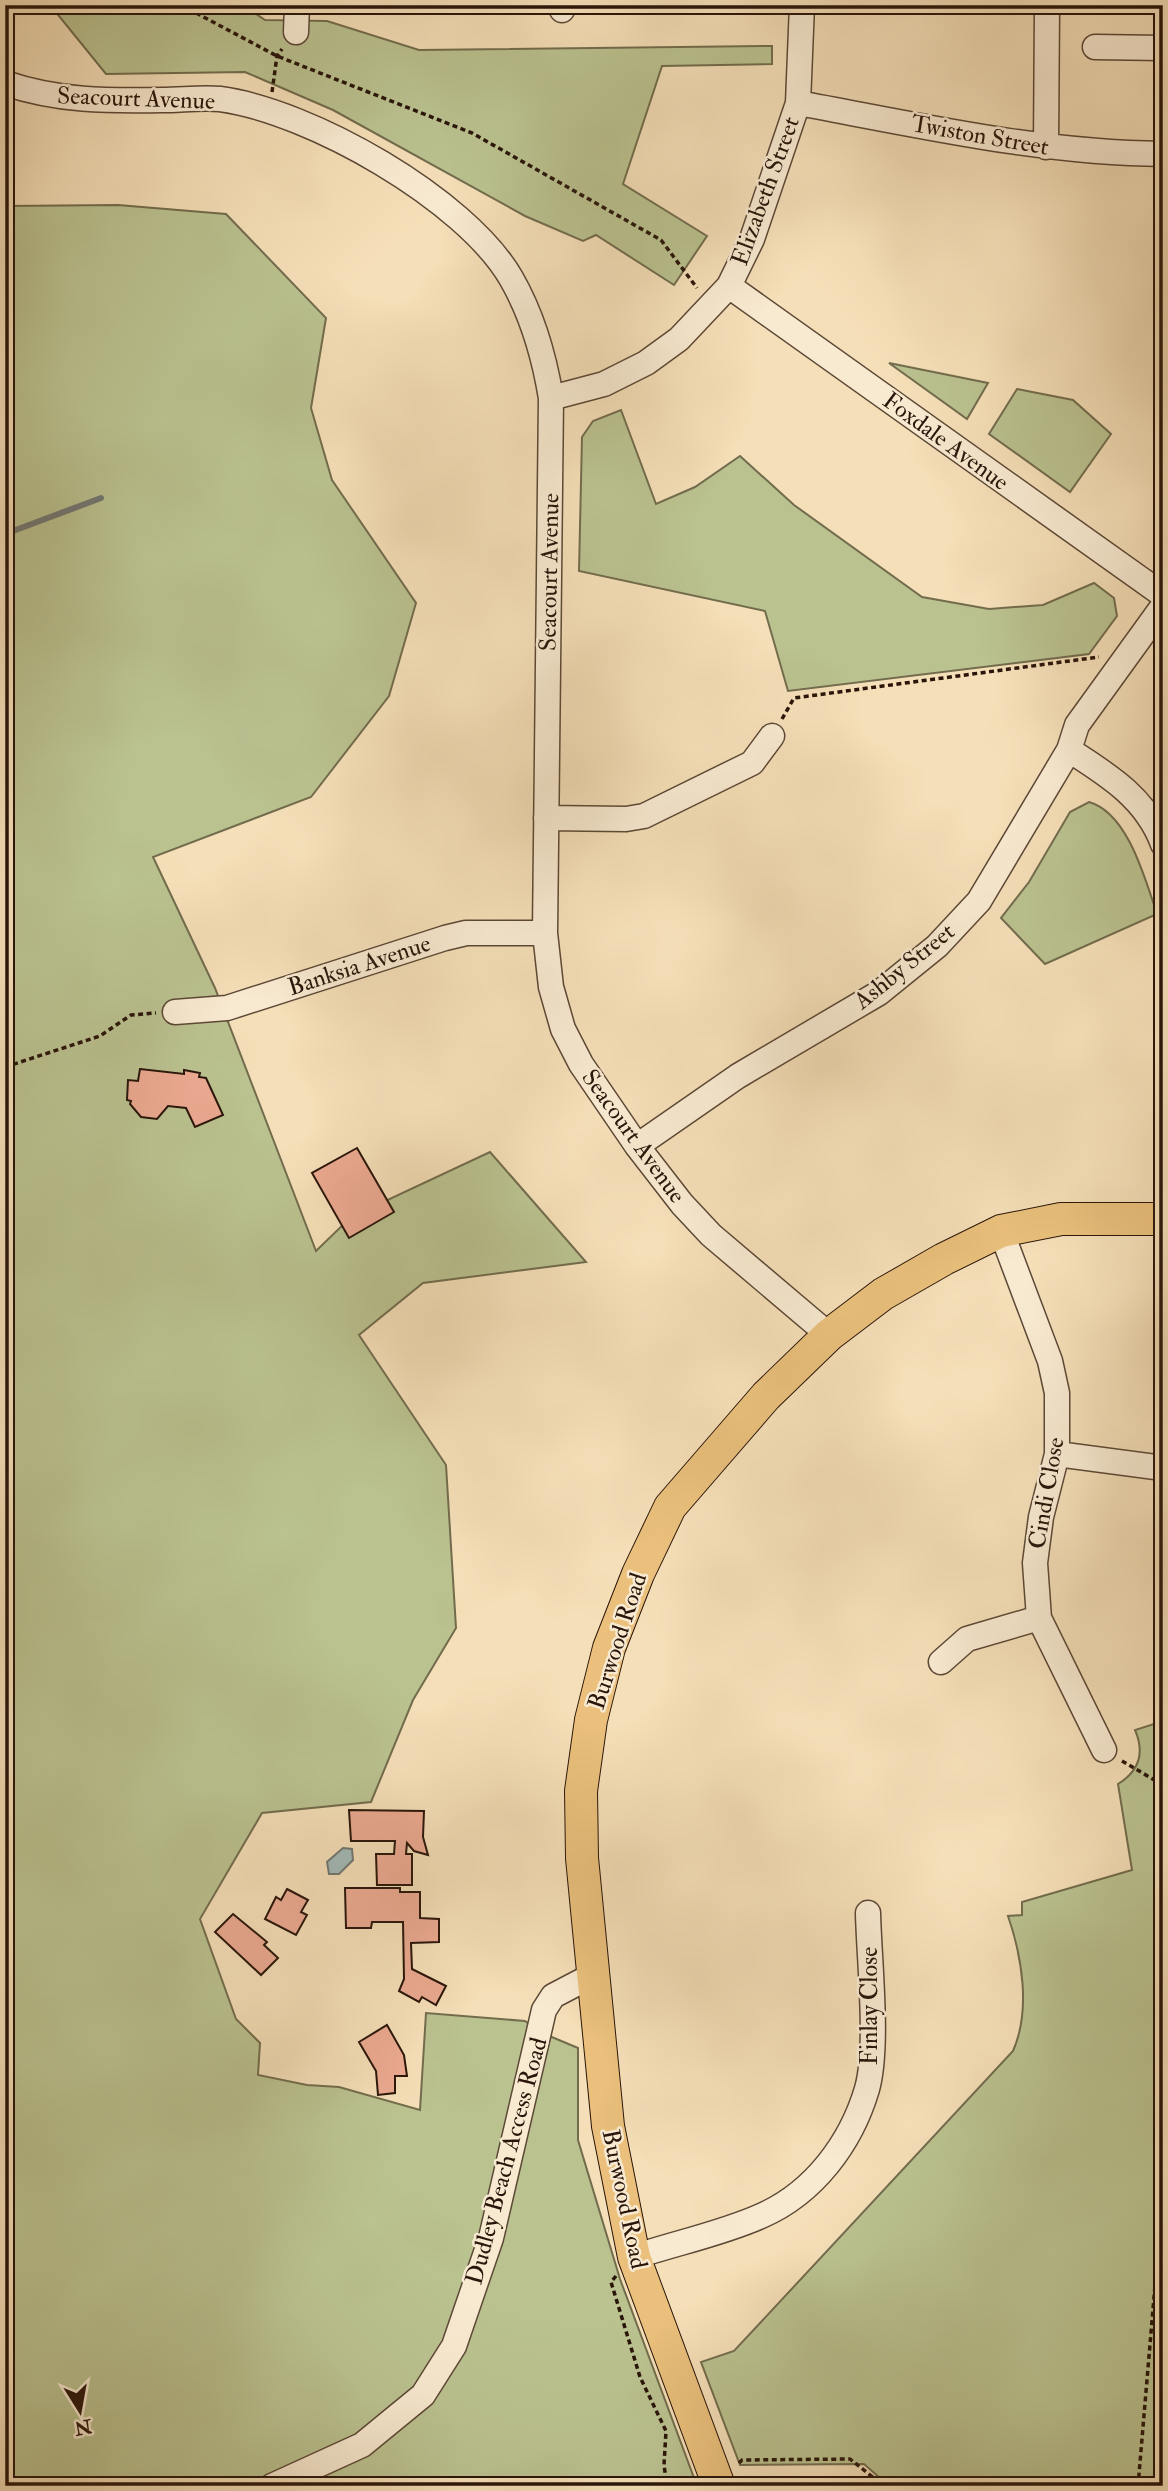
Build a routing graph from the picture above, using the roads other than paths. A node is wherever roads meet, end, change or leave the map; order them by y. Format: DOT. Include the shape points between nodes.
graph roads {
  1 [pos="297,5"];
  2 [pos="802,5"];
  3 [pos="1047,5"];
  4 [pos="296,32"];
  5 [pos="1095,47"];
  6 [pos="1163,48"];
  7 [pos="5,83"];
  8 [pos="798,103"];
  9 [pos="1046,147"];
  10 [pos="1163,154"];
  11 [pos="729,286"];
  12 [pos="551,398"];
  13 [pos="1163,595"];
  14 [pos="1163,606"];
  15 [pos="772,736"];
  16 [pos="1069,750"];
  17 [pos="546,818"];
  18 [pos="1163,844"];
  19 [pos="545,933"];
  20 [pos="175,1012"];
  21 [pos="637,1146"];
  22 [pos="1163,1219"];
  23 [pos="1001,1231"];
  24 [pos="829,1335"];
  25 [pos="1057,1454"];
  26 [pos="1163,1468"];
  27 [pos="1039,1618"];
  28 [pos="941,1662"];
  29 [pos="1104,1750"];
  30 [pos="868,1913"];
  31 [pos="593,1975"];
  32 [pos="634,2257"];
  33 [pos="717,2480"];
  34 [pos="272,2486"];
  1 -- 4 [label="street"];
  2 -- 8 [label="street, Elizabeth Street"];
  3 -- 9 [label="street"];
  5 -- 6 [label="street"];
  7 -- 12 [label="street, Seacourt Avenue" via="53,97 103,101 219,99 270,111 354,149 426,192 478,234 511,277 533,321"];
  8 -- 9 [label="street, Twiston Street"];
  8 -- 11 [label="street, Elizabeth Street" via="757,226"];
  9 -- 10 [label="street, Twiston Street"];
  11 -- 12 [label="street, Elizabeth Street" via="680,339 646,363 604,384"];
  11 -- 13 [label="street, Foxdale Avenue"];
  12 -- 17 [label="street, Seacourt Avenue"];
  14 -- 16 [label="street, Ashby Street" via="1077,725"];
  15 -- 17 [label="street" via="752,763 644,817"];
  16 -- 18 [label="street" via="1118,781 1142,805"];
  16 -- 21 [label="street, Ashby Street" via="979,901 937,946 879,993 738,1076"];
  17 -- 19 [label="street, Seacourt Avenue"];
  19 -- 20 [label="street, Banksia Avenue" via="466,933 227,1008"];
  19 -- 21 [label="street, Seacourt Avenue" via="551,987 563,1029"];
  21 -- 24 [label="street, Seacourt Avenue" via="711,1235"];
  22 -- 23 [label="main road, Burwood Road" via="1061,1219"];
  23 -- 24 [label="main road, Burwood Road" via="883,1294"];
  23 -- 25 [label="street, Cindi Close" via="1055,1382"];
  24 -- 31 [label="main road, Burwood Road" via="766,1396 670,1507 610,1648 591,1720 581,1791"];
  25 -- 26 [label="street"];
  25 -- 27 [label="street, Cindi Close" via="1035,1563"];
  27 -- 28 [label="street" via="967,1639"];
  27 -- 29 [label="street, Cindi Close"];
  30 -- 32 [label="street, Finlay Close" via="871,2049 867,2087 850,2132 816,2178 762,2216"];
  31 -- 32 [label="main road, Burwood Road" via="608,2126"];
  31 -- 34 [label="street, Dudley Beach Access Road" via="553,1996 544,2010 491,2238 454,2346 423,2395 362,2445"];
  32 -- 33 [label="main road, Burwood Road"];
}
